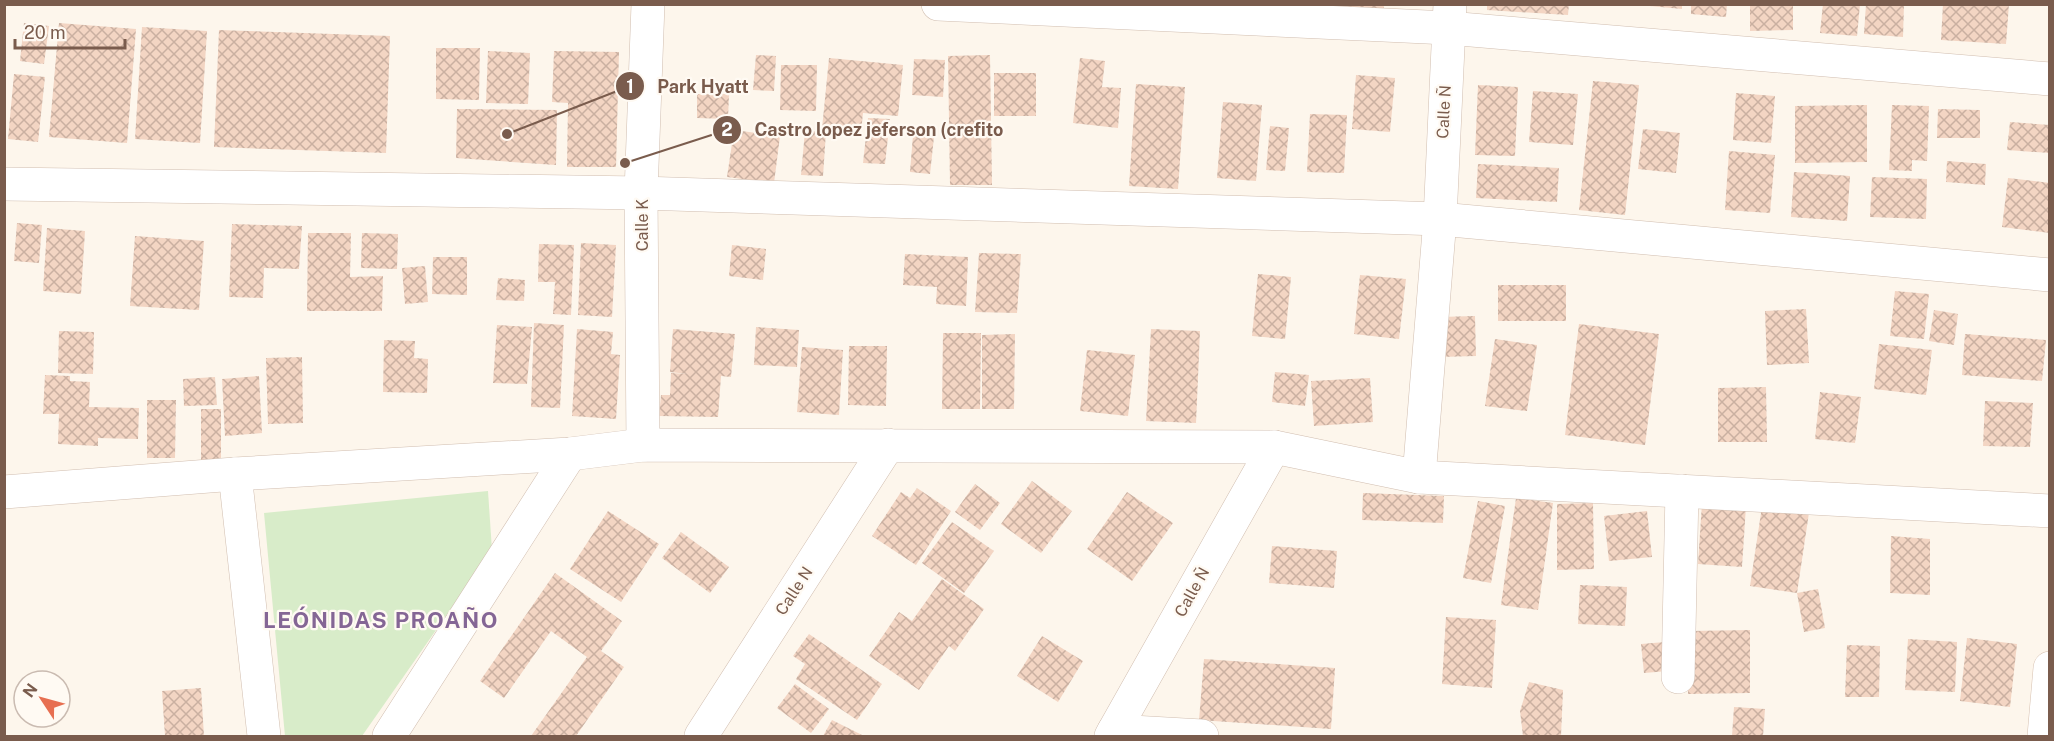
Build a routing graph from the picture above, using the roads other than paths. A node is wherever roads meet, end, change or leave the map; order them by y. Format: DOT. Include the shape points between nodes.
graph roads {
  1 [pos="648,4"];
  2 [pos="938,4"];
  3 [pos="1087,8"];
  4 [pos="1449,16"];
  5 [pos="2049,78"];
  6 [pos="4,184"];
  7 [pos="641,193"];
  8 [pos="1440,219"];
  9 [pos="2049,275"];
  10 [pos="643,445"];
  11 [pos="888,445"];
  12 [pos="1274,447"];
  13 [pos="570,454"];
  14 [pos="235,474"];
  15 [pos="1419,477"];
  16 [pos="1682,491"];
  17 [pos="4,492"];
  18 [pos="2049,511"];
  19 [pos="2049,668"];
  20 [pos="1678,677"];
  21 [pos="1112,734"];
  22 [pos="264,736"];
  23 [pos="389,736"];
  24 [pos="701,736"];
  25 [pos="1202,736"];
  26 [pos="2044,736"];
  1 -- 7 [label="street, Calle K"];
  2 -- 3 [label="street"];
  3 -- 4 [label="street"];
  4 -- 5 [label="street"];
  4 -- 8 [label="street, Calle Ñ"];
  6 -- 7 [label="street"];
  7 -- 8 [label="street"];
  7 -- 10 [label="street, Calle K"];
  8 -- 9 [label="street"];
  8 -- 15 [label="street, Calle Ñ"];
  10 -- 11 [label="street"];
  10 -- 13 [label="street"];
  11 -- 12 [label="street"];
  11 -- 24 [label="street, Calle N"];
  12 -- 15 [label="street"];
  12 -- 21 [label="street, Calle Ñ"];
  13 -- 14 [label="street"];
  13 -- 23 [label="street"];
  14 -- 17 [label="street"];
  14 -- 22 [label="street"];
  15 -- 16 [label="street"];
  16 -- 18 [label="street"];
  16 -- 20 [label="street"];
  19 -- 26 [label="street"];
  21 -- 25 [label="street"];
}
